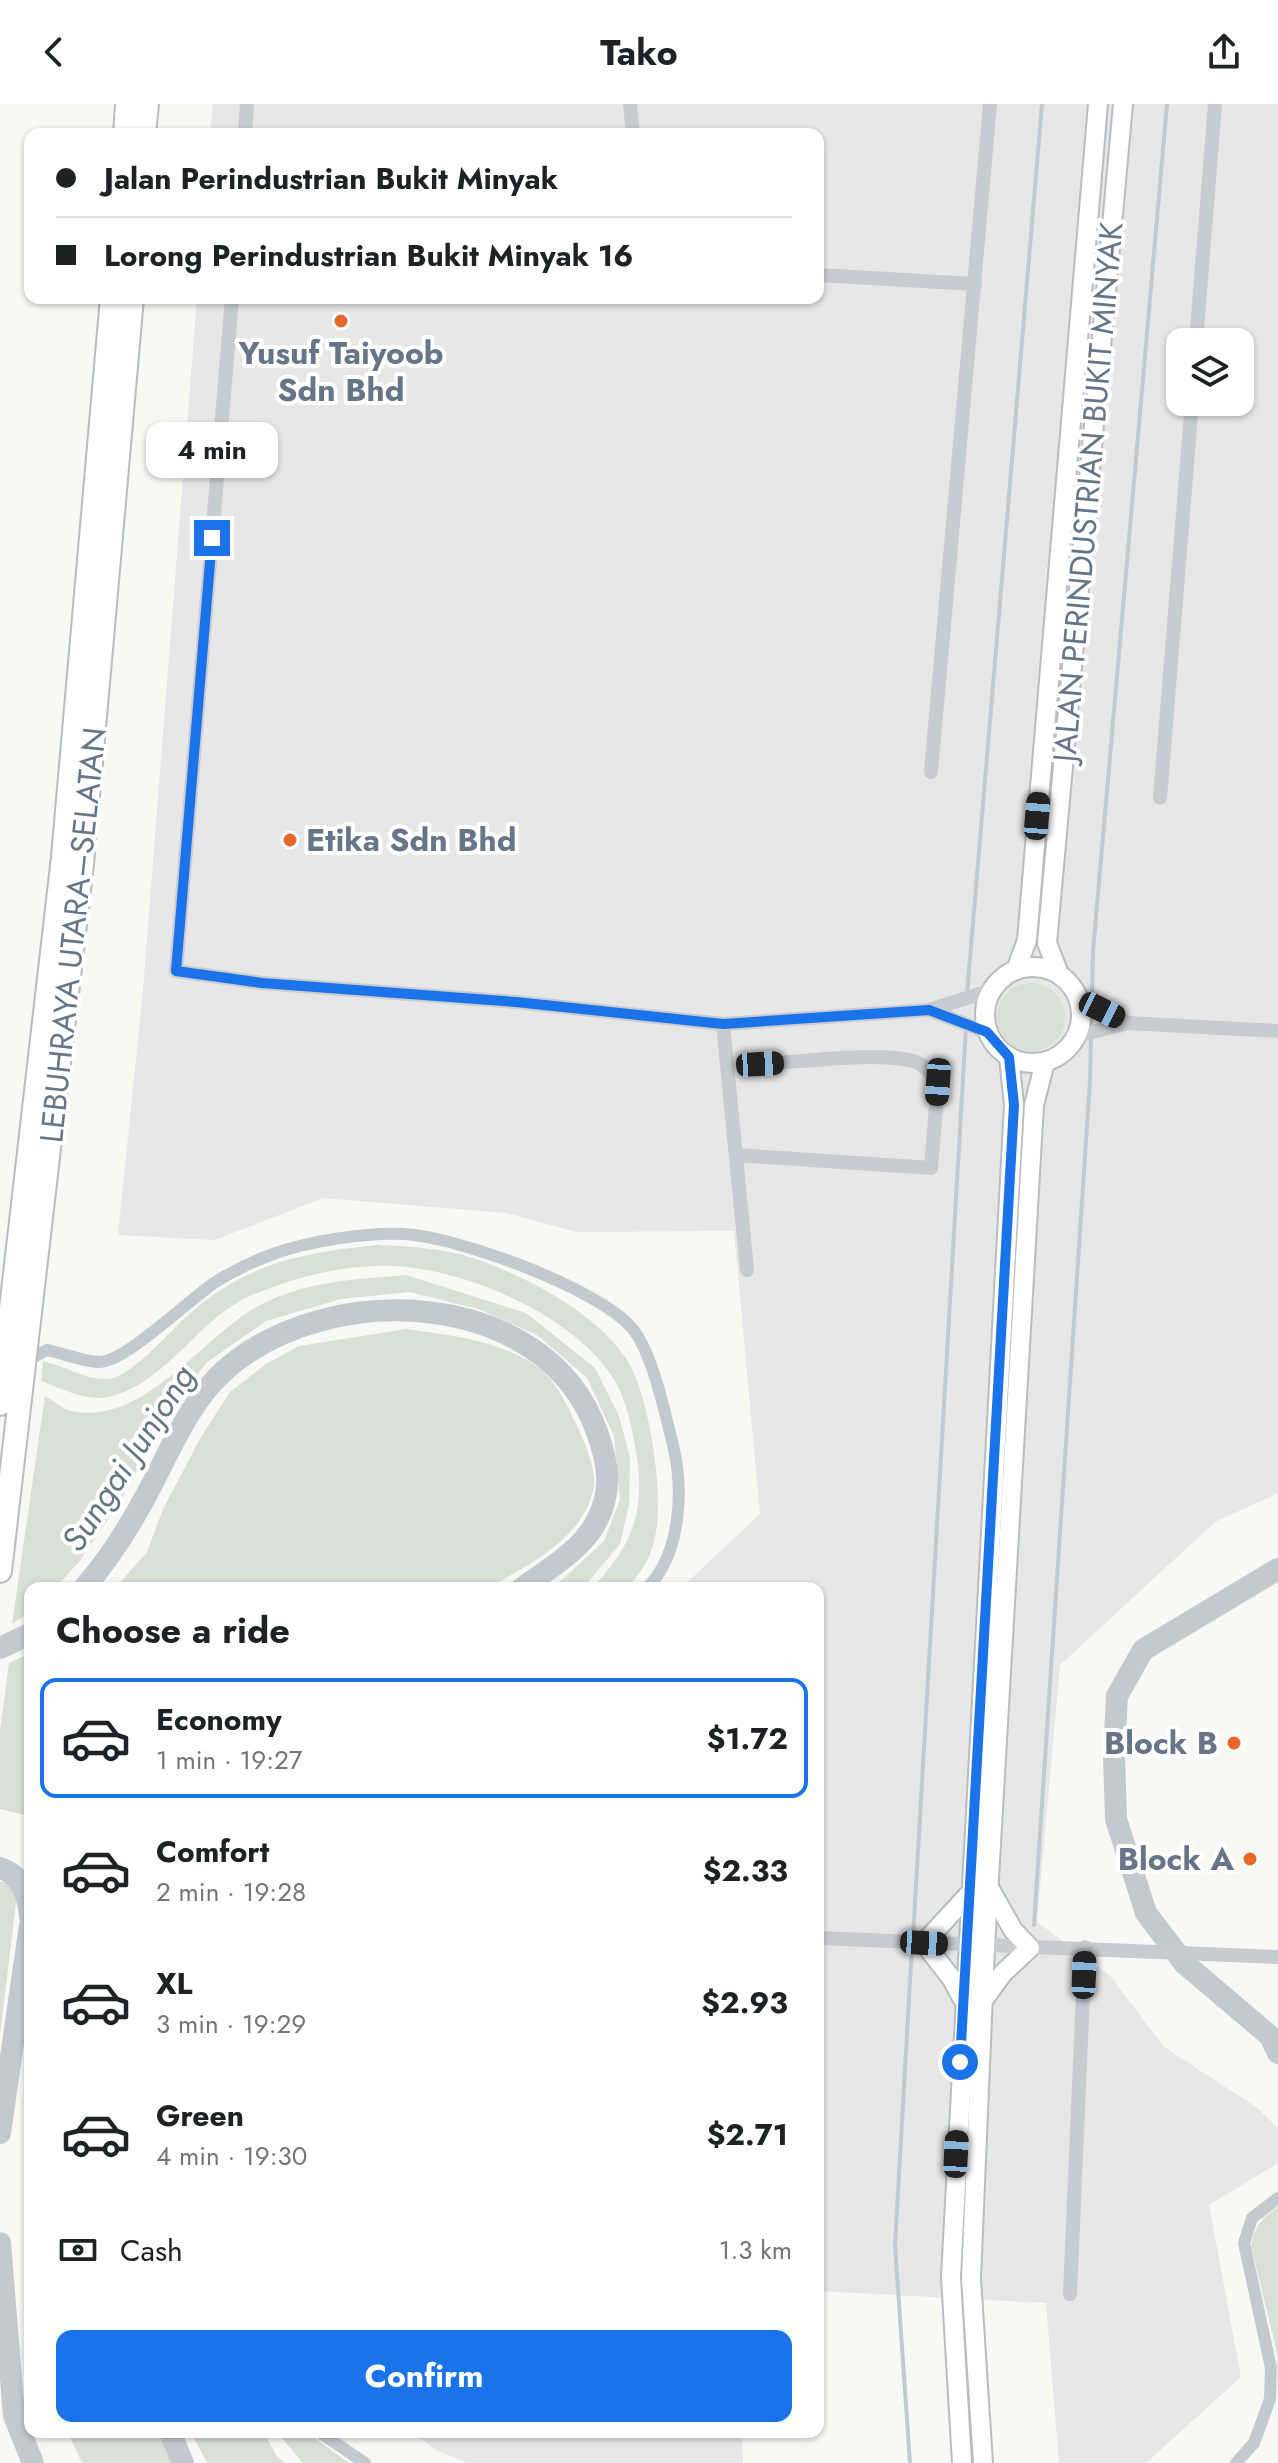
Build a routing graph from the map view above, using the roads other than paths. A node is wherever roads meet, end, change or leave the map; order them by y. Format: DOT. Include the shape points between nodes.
graph roads {
  1 [pos="127,104"];
  2 [pos="147,104"];
  3 [pos="247,104"];
  4 [pos="630,104"];
  5 [pos="990,104"];
  6 [pos="1098,104"];
  7 [pos="1123,104"];
  8 [pos="1215,104"];
  9 [pos="125,128"];
  10 [pos="145,128"];
  11 [pos="245,128"];
  12 [pos="632,128"];
  13 [pos="824,275"];
  14 [pos="975,284"];
  15 [pos="111,304"];
  16 [pos="131,304"];
  17 [pos="232,304"];
  18 [pos="1197,328"];
  19 [pos="1191,416"];
  20 [pos="931,772"];
  21 [pos="1160,798"];
  22 [pos="1016,970"];
  23 [pos="1059,974"];
  24 [pos="985,991"];
  25 [pos="1090,1004"];
  26 [pos="929,1010"];
  27 [pos="1128,1023"];
  28 [pos="723,1024"];
  29 [pos="980,1030"];
  30 [pos="1278,1031"];
  31 [pos="1082,1035"];
  32 [pos="1009,1057"];
  33 [pos="1045,1062"];
  34 [pos="760,1064"];
  35 [pos="736,1155"];
  36 [pos="747,1270"];
  37 [pos="24,1287"];
  38 [pos="0,1404"];
  39 [pos="0,1571"];
  40 [pos="990,1888"];
  41 [pos="971,1892"];
  42 [pos="824,1938"];
  43 [pos="916,1943"];
  44 [pos="976,1946"];
  45 [pos="1085,1947"];
  46 [pos="1030,1948"];
  47 [pos="1278,1957"];
  48 [pos="963,2000"];
  49 [pos="982,2002"];
  50 [pos="1070,2294"];
  51 [pos="962,2463"];
  52 [pos="983,2463"];
  1 -- 9 [label="highway"];
  2 -- 10 [label="highway"];
  3 -- 11 [label="street"];
  4 -- 12 [label="street"];
  5 -- 14 [label="street"];
  6 -- 22 [label="main road, JALAN PERINDUSTRIAN BUKIT MINYAK" via="1027,940"];
  7 -- 23 [label="main road, JALAN PERINDUSTRIAN BUKIT MINYAK" via="1047,943"];
  8 -- 18 [label="street"];
  13 -- 14 [label="street"];
  14 -- 20 [label="street"];
  15 -- 37 [label="highway, LEBUHRAYA UTARA–SELATAN"];
  16 -- 37 [label="highway, LEBUHRAYA UTARA–SELATAN" via="82,864"];
  17 -- 28 [label="street" via="176,971"];
  19 -- 21 [label="street"];
  22 -- 23 [label="main road" via="1030,967"];
  22 -- 24 [label="main road"];
  23 -- 25 [label="main road"];
  24 -- 26 [label="street"];
  24 -- 29 [label="main road"];
  25 -- 27 [label="street"];
  25 -- 31 [label="main road"];
  26 -- 28 [label="street"];
  26 -- 29 [label="street"];
  27 -- 30 [label="street"];
  27 -- 31 [label="street"];
  28 -- 35 [label="street"];
  29 -- 32 [label="main road"];
  31 -- 33 [label="main road"];
  32 -- 33 [label="main road"];
  32 -- 41 [label="main road" via="1014,1105"];
  33 -- 40 [label="main road" via="1034,1105"];
  34 -- 35 [label="street" via="890,1059 911,1060 927,1069 938,1082 931,1168"];
  35 -- 36 [label="street"];
  37 -- 38 [label="highway, LEBUHRAYA UTARA–SELATAN"];
  37 -- 39 [label="highway, LEBUHRAYA UTARA–SELATAN"];
  40 -- 44 [label="main road"];
  40 -- 46 [label="main road" via="1013,1930"];
  41 -- 43 [label="main road"];
  41 -- 44 [label="main road"];
  42 -- 43 [label="street"];
  43 -- 44 [label="street"];
  43 -- 48 [label="main road" via="952,1979"];
  44 -- 46 [label="street"];
  44 -- 48 [label="main road"];
  44 -- 49 [label="main road"];
  45 -- 46 [label="street"];
  45 -- 47 [label="street"];
  45 -- 50 [label="street"];
  46 -- 49 [label="main road"];
  48 -- 51 [label="main road" via="951,2277"];
  49 -- 52 [label="main road" via="971,2278"];
}
